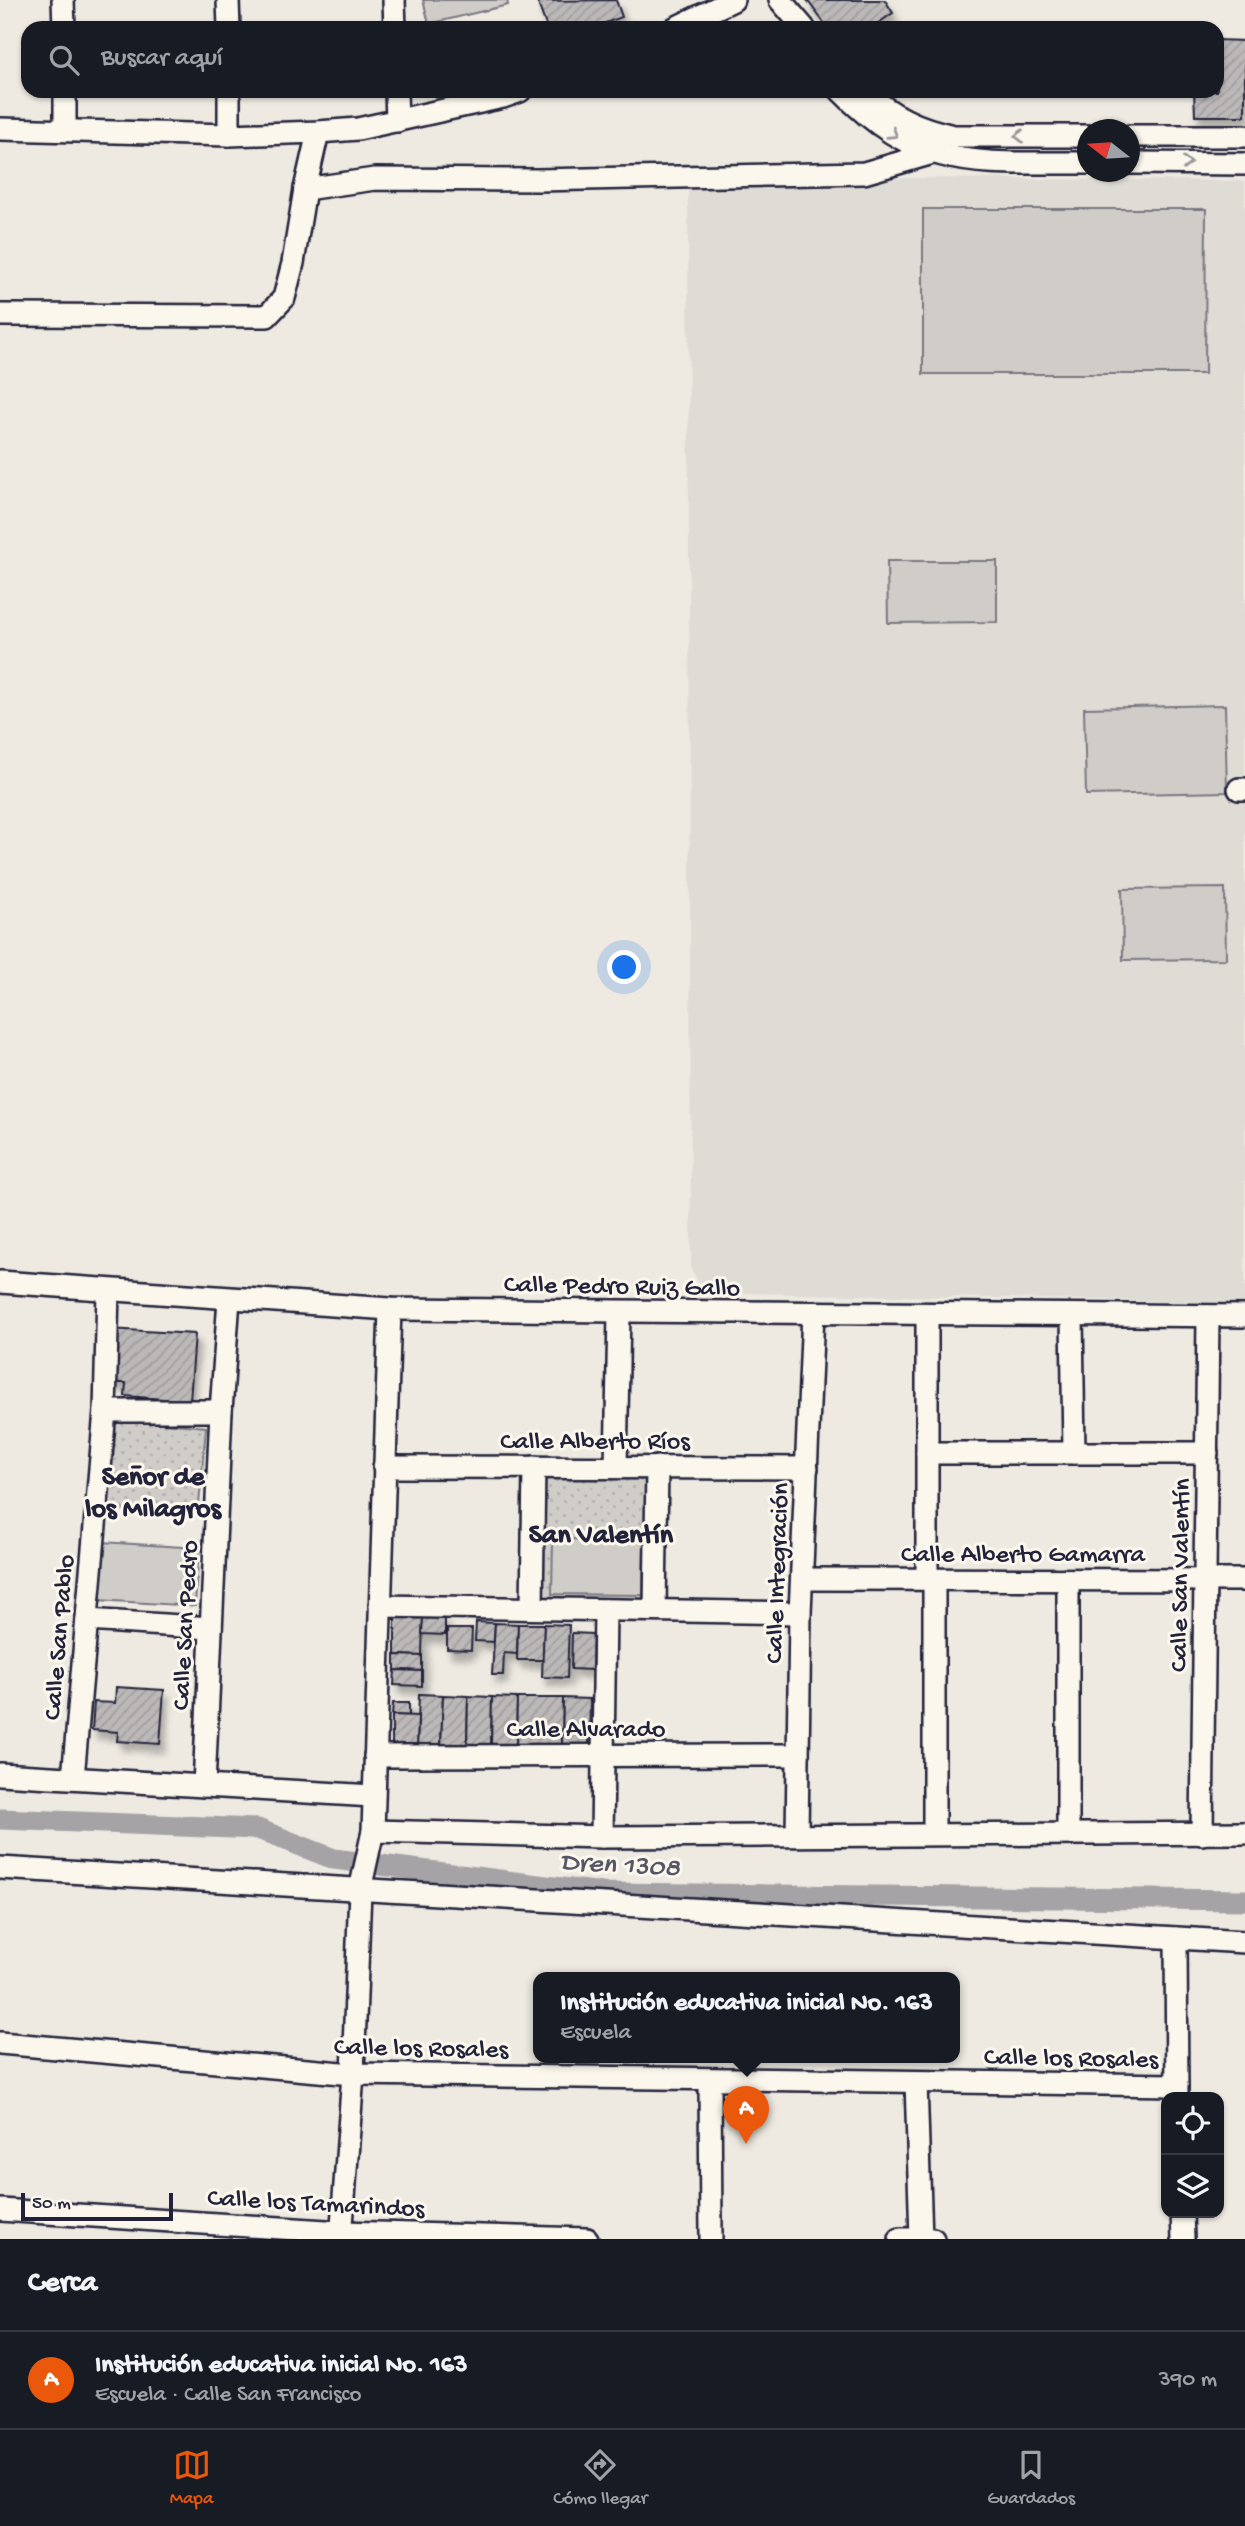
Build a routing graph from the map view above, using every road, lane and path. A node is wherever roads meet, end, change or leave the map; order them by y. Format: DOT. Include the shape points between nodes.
graph roads {
  1 [pos="64,0"];
  2 [pos="228,0"];
  3 [pos="394,0"];
  4 [pos="733,0"];
  5 [pos="779,0"];
  6 [pos="64,21"];
  7 [pos="229,21"];
  8 [pos="395,21"];
  9 [pos="690,21"];
  10 [pos="792,21"];
  11 [pos="798,21"];
  12 [pos="65,98"];
  13 [pos="229,98"];
  14 [pos="396,98"];
  15 [pos="499,98"];
  16 [pos="849,98"];
  17 [pos="874,98"];
  18 [pos="397,121"];
  19 [pos="0,129"];
  20 [pos="65,129"];
  21 [pos="318,132"];
  22 [pos="944,134"];
  23 [pos="229,135"];
  24 [pos="1077,136"];
  25 [pos="1140,136"];
  26 [pos="1245,136"];
  27 [pos="933,153"];
  28 [pos="1077,163"];
  29 [pos="1140,163"];
  30 [pos="1245,164"];
  31 [pos="305,189"];
  32 [pos="0,315"];
  33 [pos="0,1282"];
  34 [pos="108,1290"];
  35 [pos="229,1299"];
  36 [pos="390,1309"];
  37 [pos="619,1312"];
  38 [pos="813,1314"];
  39 [pos="927,1314"];
  40 [pos="1072,1315"];
  41 [pos="1208,1316"];
  42 [pos="1245,1316"];
  43 [pos="105,1410"];
  44 [pos="221,1411"];
  45 [pos="927,1453"];
  46 [pos="1074,1453"];
  47 [pos="1207,1453"];
  48 [pos="534,1467"];
  49 [pos="616,1467"];
  50 [pos="657,1467"];
  51 [pos="384,1468"];
  52 [pos="807,1468"];
  53 [pos="802,1579"];
  54 [pos="930,1580"];
  55 [pos="1068,1580"];
  56 [pos="1245,1580"];
  57 [pos="1206,1581"];
  58 [pos="380,1606"];
  59 [pos="532,1608"];
  60 [pos="605,1610"];
  61 [pos="655,1610"];
  62 [pos="800,1613"];
  63 [pos="87,1620"];
  64 [pos="211,1628"];
  65 [pos="603,1755"];
  66 [pos="798,1755"];
  67 [pos="375,1756"];
  68 [pos="0,1774"];
  69 [pos="73,1778"];
  70 [pos="204,1786"];
  71 [pos="373,1796"];
  72 [pos="373,1831"];
  73 [pos="1068,1832"];
  74 [pos="1245,1833"];
  75 [pos="934,1834"];
  76 [pos="1202,1834"];
  77 [pos="797,1835"];
  78 [pos="602,1837"];
  79 [pos="0,1868"];
  80 [pos="360,1890"];
  81 [pos="1177,1938"];
  82 [pos="1245,1942"];
  83 [pos="0,2043"];
  84 [pos="353,2074"];
  85 [pos="710,2079"];
  86 [pos="916,2081"];
  87 [pos="1177,2091"];
  88 [pos="0,2210"];
  89 [pos="1182,2218"];
  90 [pos="341,2235"];
  91 [pos="587,2239"];
  92 [pos="711,2239"];
  93 [pos="900,2239"];
  94 [pos="921,2239"];
  95 [pos="933,2239"];
  96 [pos="1183,2239"];
  1 -- 6 [label="street"];
  2 -- 7 [label="street"];
  3 -- 8 [label="street"];
  4 -- 9 [label="street"];
  5 -- 10 [label="street"];
  5 -- 11 [label="street"];
  12 -- 20 [label="street"];
  13 -- 23 [label="street"];
  14 -- 18 [label="street"];
  15 -- 18 [label="street"];
  16 -- 27 [label="street, one-way" via="881,127"];
  17 -- 22 [label="street" via="893,114"];
  18 -- 21 [label="street"];
  19 -- 20 [label="street"];
  20 -- 23 [label="street"];
  21 -- 23 [label="street"];
  21 -- 31 [label="street"];
  24 -- 22 [label="street, one-way"];
  22 -- 27 [label="street"];
  25 -- 26 [label="street"];
  27 -- 28 [label="street" via="982,162"];
  27 -- 31 [label="street" via="864,173 375,179"];
  29 -- 30 [label="street, one-way"];
  31 -- 32 [label="street" via="284,298 267,316"];
  33 -- 34 [label="street, Calle Pedro Ruiz Gallo"];
  34 -- 35 [label="street, Calle Pedro Ruiz Gallo"];
  34 -- 43 [label="street, Calle San Pablo"];
  35 -- 36 [label="street, Calle Pedro Ruiz Gallo"];
  35 -- 44 [label="street, Calle San Pedro"];
  36 -- 37 [label="street, Calle Pedro Ruiz Gallo"];
  36 -- 51 [label="street"];
  37 -- 38 [label="street, Calle Pedro Ruiz Gallo"];
  37 -- 49 [label="street"];
  38 -- 39 [label="street, Calle Pedro Ruiz Gallo"];
  38 -- 52 [label="street, Calle Integración"];
  39 -- 40 [label="street, Calle Pedro Ruiz Gallo"];
  39 -- 45 [label="street"];
  40 -- 41 [label="street, Calle Pedro Ruiz Gallo"];
  40 -- 46 [label="street"];
  41 -- 42 [label="street, Calle Pedro Ruiz Gallo"];
  41 -- 47 [label="street, Calle San Valentín"];
  43 -- 44 [label="street"];
  43 -- 63 [label="street, Calle San Pablo"];
  44 -- 64 [label="street, Calle San Pedro"];
  45 -- 46 [label="street"];
  45 -- 54 [label="street"];
  46 -- 47 [label="street"];
  47 -- 57 [label="street, Calle San Valentín"];
  48 -- 49 [label="street, Calle Alberto Ríos"];
  48 -- 51 [label="street, Calle Alberto Ríos"];
  48 -- 59 [label="street"];
  49 -- 50 [label="street, Calle Alberto Ríos"];
  50 -- 52 [label="street, Calle Alberto Ríos"];
  50 -- 61 [label="street"];
  51 -- 58 [label="street"];
  52 -- 53 [label="street, Calle Integración"];
  53 -- 54 [label="street, Calle Alberto Gamarra"];
  53 -- 62 [label="street, Calle Integración"];
  54 -- 55 [label="street, Calle Alberto Gamarra"];
  54 -- 75 [label="street"];
  55 -- 57 [label="street, Calle Alberto Gamarra"];
  55 -- 73 [label="street"];
  56 -- 57 [label="street, Calle Alberto Gamarra"];
  57 -- 76 [label="street, Calle San Valentín"];
  58 -- 59 [label="street"];
  58 -- 67 [label="street"];
  59 -- 60 [label="street"];
  60 -- 61 [label="street"];
  60 -- 65 [label="street"];
  61 -- 62 [label="street"];
  62 -- 66 [label="street, Calle Integración"];
  63 -- 64 [label="street"];
  63 -- 69 [label="street, Calle San Pablo"];
  64 -- 70 [label="street, Calle San Pedro"];
  65 -- 66 [label="street, Calle Alvarado"];
  65 -- 67 [label="street, Calle Alvarado"];
  65 -- 78 [label="street"];
  66 -- 77 [label="street, Calle Integración"];
  67 -- 71 [label="street"];
  68 -- 69 [label="street"];
  69 -- 70 [label="street"];
  70 -- 71 [label="street"];
  71 -- 72 [label="street"];
  72 -- 78 [label="street"];
  72 -- 80 [label="street"];
  73 -- 75 [label="street"];
  73 -- 76 [label="street"];
  74 -- 76 [label="street"];
  75 -- 77 [label="street"];
  77 -- 78 [label="street"];
  79 -- 80 [label="street"];
  80 -- 81 [label="street"];
  80 -- 84 [label="street"];
  81 -- 82 [label="street"];
  81 -- 87 [label="street"];
  83 -- 84 [label="street, Calle los Rosales"];
  84 -- 85 [label="street, Calle los Rosales"];
  84 -- 90 [label="street"];
  85 -- 86 [label="street, Calle los Rosales"];
  85 -- 92 [label="street"];
  86 -- 87 [label="street, Calle los Rosales"];
  86 -- 94 [label="street"];
  88 -- 90 [label="street, Calle los Tamarindos"];
  89 -- 96 [label="street"];
  90 -- 91 [label="street, Calle los Tamarindos"];
  93 -- 94 [label="street"];
  94 -- 95 [label="street"];
}
